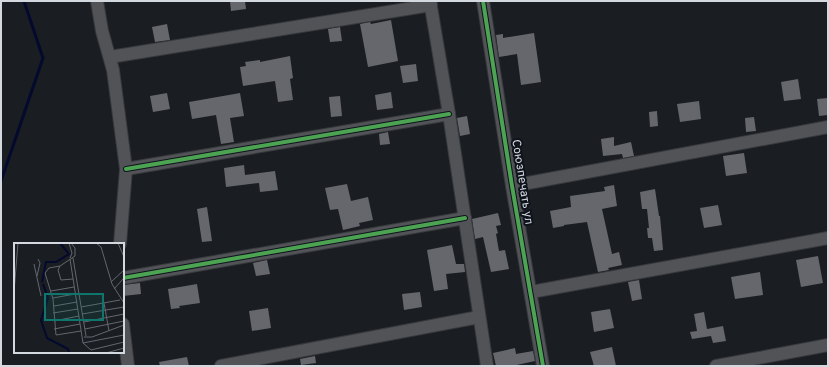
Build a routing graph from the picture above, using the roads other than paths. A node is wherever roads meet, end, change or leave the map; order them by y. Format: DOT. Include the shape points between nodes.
graph roads {
  1 [pos="97,1"];
  2 [pos="483,1"];
  3 [pos="430,3"];
  4 [pos="110,57"];
  5 [pos="449,114"];
  6 [pos="828,127"];
  7 [pos="126,169"];
  8 [pos="512,186"];
  9 [pos="465,218"];
  10 [pos="828,238"];
  11 [pos="120,243"];
  12 [pos="124,278"];
  13 [pos="531,292"];
  14 [pos="479,316"];
  15 [pos="124,332"];
  16 [pos="828,345"];
  17 [pos="128,366"];
  18 [pos="221,366"];
  19 [pos="487,366"];
  20 [pos="543,366"];
  21 [pos="716,366"];
  1 -- 4 [label="street"];
  2 -- 8 [label="street, Союзпечать ул"];
  3 -- 4 [label="street"];
  3 -- 5 [label="street"];
  4 -- 7 [label="street"];
  5 -- 7 [label="street"];
  5 -- 9 [label="street"];
  6 -- 8 [label="street"];
  7 -- 11 [label="street"];
  8 -- 13 [label="street, Союзпечать ул"];
  9 -- 12 [label="street"];
  9 -- 14 [label="street"];
  10 -- 13 [label="street"];
  13 -- 20 [label="street, Союзпечать ул"];
  14 -- 18 [label="street"];
  14 -- 19 [label="street"];
  15 -- 17 [label="street"];
  16 -- 21 [label="street"];
}
